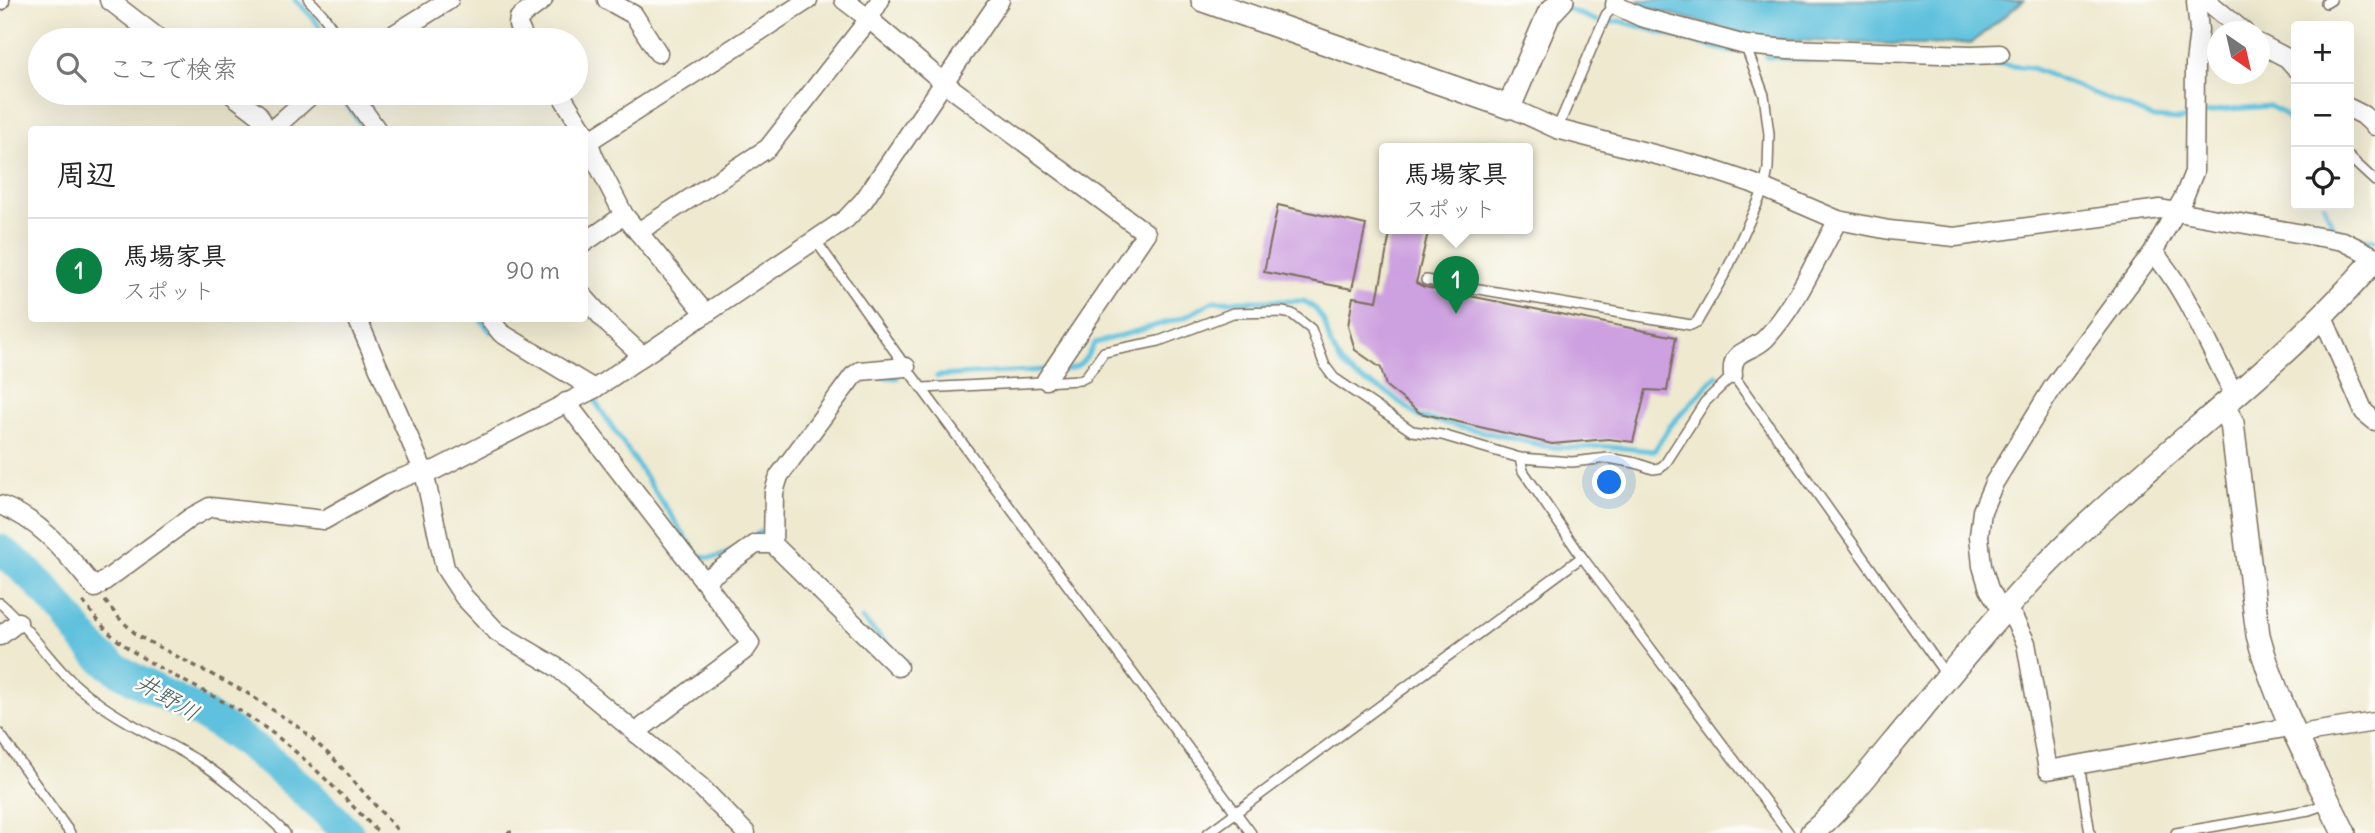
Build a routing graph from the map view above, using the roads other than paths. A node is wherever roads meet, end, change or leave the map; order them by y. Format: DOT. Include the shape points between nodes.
graph roads {
  1 [pos="109,0"];
  2 [pos="309,0"];
  3 [pos="449,0"];
  4 [pos="543,0"];
  5 [pos="607,0"];
  6 [pos="807,0"];
  7 [pos="844,0"];
  8 [pos="880,0"];
  9 [pos="1000,0"];
  10 [pos="1203,0"];
  11 [pos="1562,0"];
  12 [pos="2198,1"];
  13 [pos="1615,3"];
  14 [pos="869,19"];
  15 [pos="2228,21"];
  16 [pos="145,28"];
  17 [pos="331,28"];
  18 [pos="404,28"];
  19 [pos="519,28"];
  20 [pos="1745,45"];
  21 [pos="2270,50"];
  22 [pos="657,53"];
  23 [pos="2000,54"];
  24 [pos="2291,62"];
  25 [pos="943,82"];
  26 [pos="246,105"];
  27 [pos="299,105"];
  28 [pos="359,105"];
  29 [pos="568,105"];
  30 [pos="1509,107"];
  31 [pos="2354,110"];
  32 [pos="266,126"];
  33 [pos="274,126"];
  34 [pos="374,126"];
  35 [pos="581,126"];
  36 [pos="2375,126"];
  37 [pos="1557,129"];
  38 [pos="588,133"];
  39 [pos="588,140"];
  40 [pos="2354,162"];
  41 [pos="2375,181"];
  42 [pos="1763,189"];
  43 [pos="2176,214"];
  44 [pos="625,215"];
  45 [pos="1838,220"];
  46 [pos="638,232"];
  47 [pos="588,240"];
  48 [pos="816,241"];
  49 [pos="2153,252"];
  50 [pos="2375,258"];
  51 [pos="1426,279"];
  52 [pos="588,302"];
  53 [pos="706,314"];
  54 [pos="2322,315"];
  55 [pos="359,322"];
  56 [pos="492,322"];
  57 [pos="643,356"];
  58 [pos="906,367"];
  59 [pos="1733,375"];
  60 [pos="1046,380"];
  61 [pos="923,388"];
  62 [pos="594,389"];
  63 [pos="2229,400"];
  64 [pos="566,402"];
  65 [pos="2375,421"];
  66 [pos="1520,458"];
  67 [pos="424,472"];
  68 [pos="0,505"];
  69 [pos="773,544"];
  70 [pos="1582,557"];
  71 [pos="704,581"];
  72 [pos="0,603"];
  73 [pos="2005,611"];
  74 [pos="18,622"];
  75 [pos="0,636"];
  76 [pos="898,667"];
  77 [pos="1948,677"];
  78 [pos="2375,722"];
  79 [pos="2295,731"];
  80 [pos="0,734"];
  81 [pos="637,734"];
  82 [pos="2079,764"];
  83 [pos="2329,802"];
  84 [pos="1236,812"];
  85 [pos="70,833"];
  86 [pos="285,833"];
  87 [pos="746,833"];
  88 [pos="1208,833"];
  89 [pos="1251,833"];
  90 [pos="1789,833"];
  91 [pos="1812,833"];
  92 [pos="2090,833"];
  93 [pos="2176,833"];
  94 [pos="2344,833"];
  1 -- 16 [label="street"];
  2 -- 17 [label="lane"];
  3 -- 18 [label="street"];
  4 -- 19 [label="street" via="519,18"];
  5 -- 22 [label="street" via="634,15"];
  6 -- 38 [label="street"];
  7 -- 14 [label="street"];
  8 -- 14 [label="street"];
  9 -- 25 [label="street"];
  10 -- 30 [label="street"];
  11 -- 30 [label="street" via="1549,13"];
  12 -- 15 [label="street"];
  12 -- 43 [label="street" via="2194,172"];
  13 -- 20 [label="street" via="1642,17"];
  13 -- 37 [label="lane"];
  14 -- 25 [label="street"];
  14 -- 46 [label="street" via="768,148"];
  20 -- 23 [label="street"];
  20 -- 42 [label="lane" via="1764,95 1769,134"];
  21 -- 24 [label="street"];
  25 -- 48 [label="street" via="864,200"];
  25 -- 60 [label="street" via="1146,233"];
  26 -- 32 [label="street"];
  27 -- 33 [label="street"];
  28 -- 34 [label="street"];
  29 -- 35 [label="street"];
  30 -- 37 [label="street"];
  31 -- 36 [label="street"];
  37 -- 42 [label="street" via="1707,168"];
  39 -- 44 [label="street"];
  40 -- 41 [label="lane"];
  42 -- 45 [label="street"];
  42 -- 51 [label="lane" via="1727,270 1691,325"];
  43 -- 45 [label="street" via="2160,209 1955,237"];
  43 -- 49 [label="street"];
  43 -- 50 [label="street" via="2343,241"];
  44 -- 46 [label="street"];
  44 -- 47 [label="street"];
  45 -- 59 [label="street" via="1787,309 1760,344 1734,359"];
  46 -- 53 [label="street"];
  48 -- 53 [label="street"];
  48 -- 58 [label="lane"];
  49 -- 63 [label="street" via="2199,323"];
  49 -- 73 [label="street" via="2053,387 1982,511 1982,566 1989,589"];
  50 -- 54 [label="street"];
  52 -- 57 [label="street"];
  53 -- 57 [label="street"];
  54 -- 63 [label="street"];
  54 -- 65 [label="street" via="2364,412"];
  55 -- 67 [label="street"];
  56 -- 62 [label="street" via="501,332"];
  57 -- 62 [label="street"];
  58 -- 61 [label="lane"];
  58 -- 69 [label="street" via="860,371 853,376 779,476 774,492"];
  59 -- 66 [label="lane" via="1705,402 1660,468 1608,458 1572,462"];
  59 -- 77 [label="lane"];
  60 -- 61 [label="lane"];
  60 -- 66 [label="lane" via="1080,380 1104,352 1159,341 1221,316 1282,312 1311,329 1334,378 1400,425"];
  61 -- 84 [label="lane"];
  62 -- 64 [label="street"];
  63 -- 73 [label="street" via="2085,525"];
  63 -- 79 [label="street" via="2258,635"];
  64 -- 67 [label="street"];
  64 -- 71 [label="street"];
  66 -- 70 [label="lane" via="1523,471"];
  67 -- 68 [label="street" via="389,483 324,520 210,507 95,588 46,530"];
  67 -- 81 [label="street" via="445,568 464,597 497,632 558,668"];
  69 -- 71 [label="street" via="756,544"];
  69 -- 76 [label="street"];
  70 -- 84 [label="lane"];
  70 -- 90 [label="lane"];
  71 -- 81 [label="street" via="750,643"];
  72 -- 74 [label="lane"];
  73 -- 77 [label="street"];
  73 -- 82 [label="street" via="2026,643 2048,770"];
  74 -- 75 [label="street"];
  74 -- 86 [label="lane" via="83,692 215,772"];
  77 -- 91 [label="street" via="1849,796"];
  78 -- 79 [label="street"];
  79 -- 82 [label="street" via="2279,729"];
  79 -- 83 [label="street"];
  80 -- 85 [label="lane"];
  81 -- 87 [label="street" via="701,787"];
  82 -- 92 [label="lane"];
  83 -- 93 [label="lane" via="2309,810"];
  83 -- 94 [label="street"];
  84 -- 88 [label="lane"];
  84 -- 89 [label="lane"];
}
